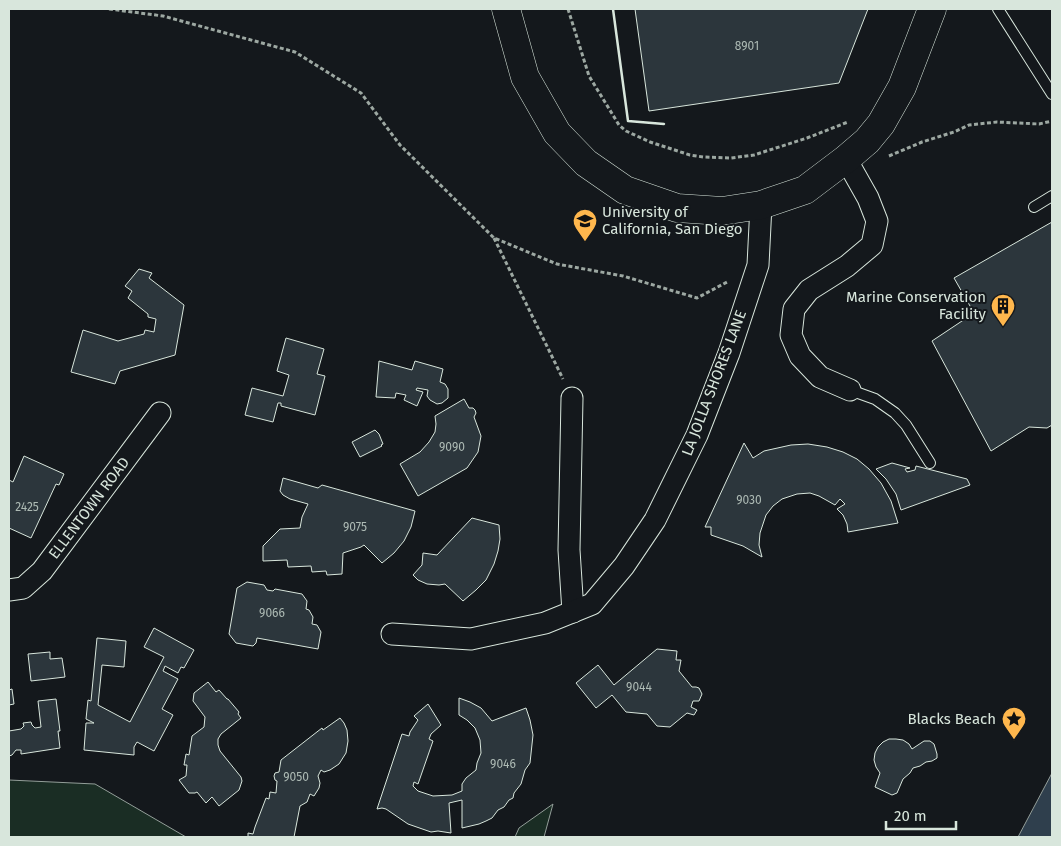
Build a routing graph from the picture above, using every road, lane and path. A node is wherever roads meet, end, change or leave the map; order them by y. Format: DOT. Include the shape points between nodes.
graph roads {
  1 [pos="109,9"];
  2 [pos="506,9"];
  3 [pos="568,9"];
  4 [pos="932,9"];
  5 [pos="998,9"];
  6 [pos="1052,94"];
  7 [pos="1052,121"];
  8 [pos="848,122"];
  9 [pos="889,156"];
  10 [pos="846,159"];
  11 [pos="1052,196"];
  12 [pos="761,205"];
  13 [pos="1034,207"];
  14 [pos="494,238"];
  15 [pos="758,265"];
  16 [pos="850,390"];
  17 [pos="572,398"];
  18 [pos="160,413"];
  19 [pos="930,463"];
  20 [pos="9,590"];
  21 [pos="573,612"];
  22 [pos="392,634"];
  1 -- 14 [label="path" via="162,16 295,52 361,93 400,145"];
  2 -- 12 [label="main road" via="525,77 557,133 586,163 626,190 677,208 722,211"];
  3 -- 8 [label="path" via="589,76 619,125 650,142 704,158 754,156"];
  4 -- 10 [label="main road" via="902,87 881,124 867,142"];
  5 -- 6 [label="lane"];
  7 -- 9 [label="path" via="969,125"];
  10 -- 12 [label="main road" via="805,190"];
  10 -- 16 [label="street" via="877,221 872,245 847,266 809,290 794,309 791,334 800,356 820,377"];
  11 -- 13 [label="lane"];
  12 -- 15 [label="street, LA JOLLA SHORES LANE"];
  14 -- 15 [label="path" via="557,264 624,276 697,298"];
  14 -- 17 [label="path"];
  15 -- 21 [label="street, LA JOLLA SHORES LANE" via="697,435 655,520 624,566 592,604"];
  16 -- 19 [label="lane" via="875,399 895,413"];
  17 -- 21 [label="street" via="569,550"];
  18 -- 20 [label="street, ELLENTOWN ROAD" via="42,571 22,588"];
  21 -- 22 [label="street, LA JOLLA SHORES LANE" via="545,623 471,639"];
}
